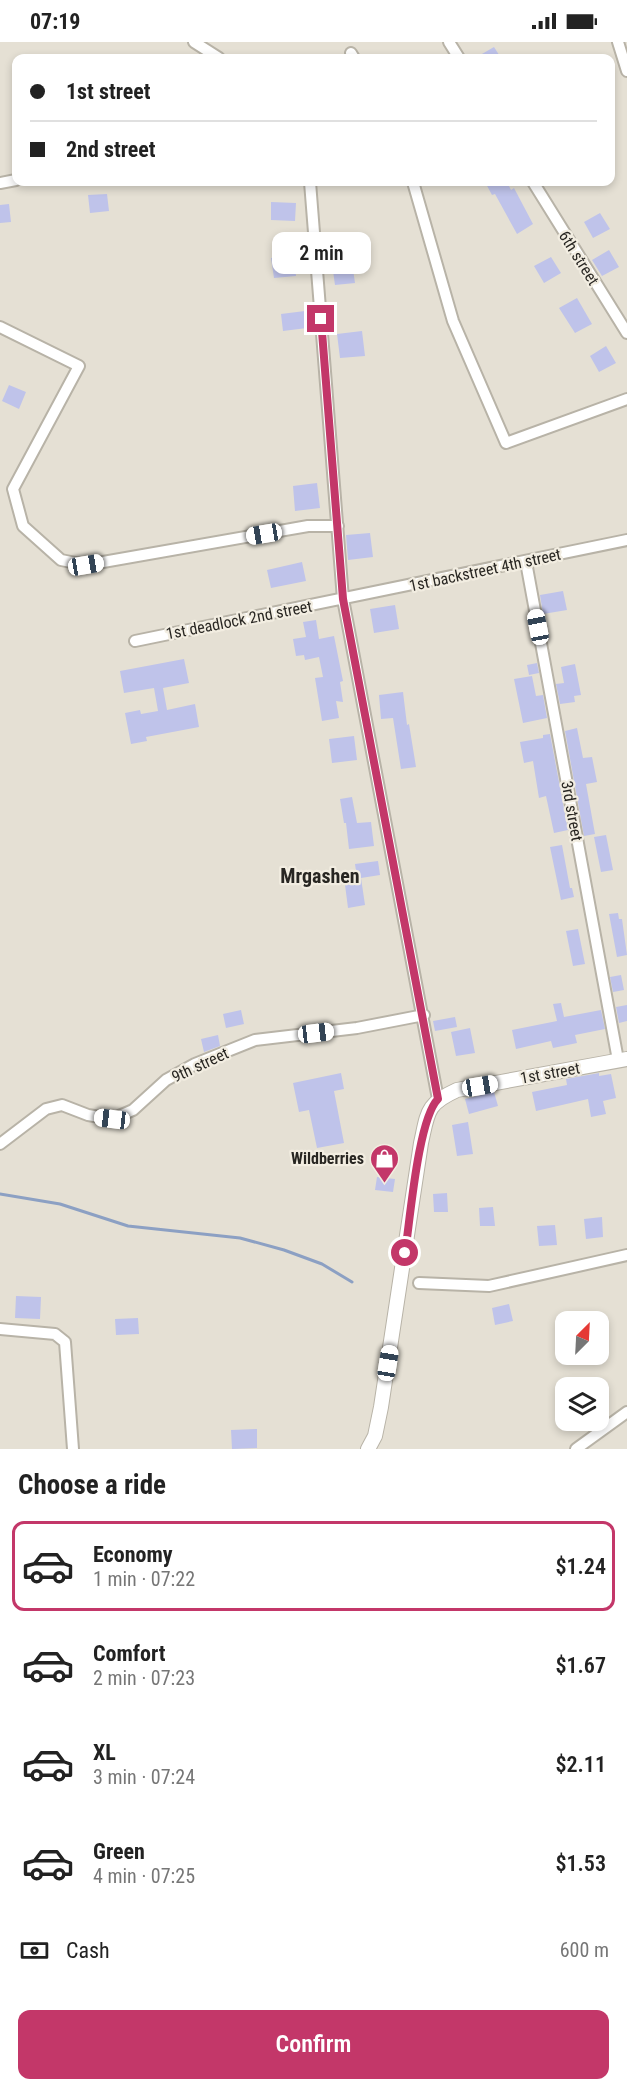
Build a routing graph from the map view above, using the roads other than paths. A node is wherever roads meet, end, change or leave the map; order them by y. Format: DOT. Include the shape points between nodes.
graph roads {
  1 [pos="194,42"];
  2 [pos="618,42"];
  3 [pos="213,54"];
  4 [pos="627,71"];
  5 [pos="310,186"];
  6 [pos="415,186"];
  7 [pos="535,186"];
  8 [pos="0,327"];
  9 [pos="627,333"];
  10 [pos="627,399"];
  11 [pos="338,526"];
  12 [pos="627,540"];
  13 [pos="526,562"];
  14 [pos="343,599"];
  15 [pos="135,641"];
  16 [pos="424,1015"];
  17 [pos="622,1060"];
  18 [pos="438,1099"];
  19 [pos="0,1144"];
  20 [pos="627,1255"];
  21 [pos="419,1283"];
  22 [pos="0,1329"];
  23 [pos="627,1412"];
  24 [pos="582,1448"];
  25 [pos="73,1449"];
  26 [pos="368,1449"];
  1 -- 3 [label="street"];
  2 -- 4 [label="street"];
  5 -- 11 [label="street"];
  6 -- 10 [label="street" via="453,321 506,443"];
  7 -- 9 [label="street, 6th street"];
  8 -- 11 [label="street" via="79,366 13,489 23,526 61,560 86,565 308,526"];
  11 -- 14 [label="street"];
  12 -- 13 [label="street, 1st backstreet 4th street"];
  13 -- 14 [label="street, 1st backstreet 4th street"];
  13 -- 17 [label="street, 3rd street"];
  14 -- 15 [label="street, 1st deadlock 2nd street"];
  14 -- 16 [label="street"];
  16 -- 18 [label="street"];
  16 -- 19 [label="street, 9th street" via="357,1028 255,1040 166,1080 133,1110 112,1119 62,1105 46,1109"];
  17 -- 18 [label="main road, 1st street" via="457,1090"];
  18 -- 26 [label="main road" via="426,1119 421,1143 381,1407"];
  20 -- 21 [label="street" via="489,1286"];
  22 -- 25 [label="street" via="56,1334 65,1342"];
  23 -- 24 [label="street"];
}
